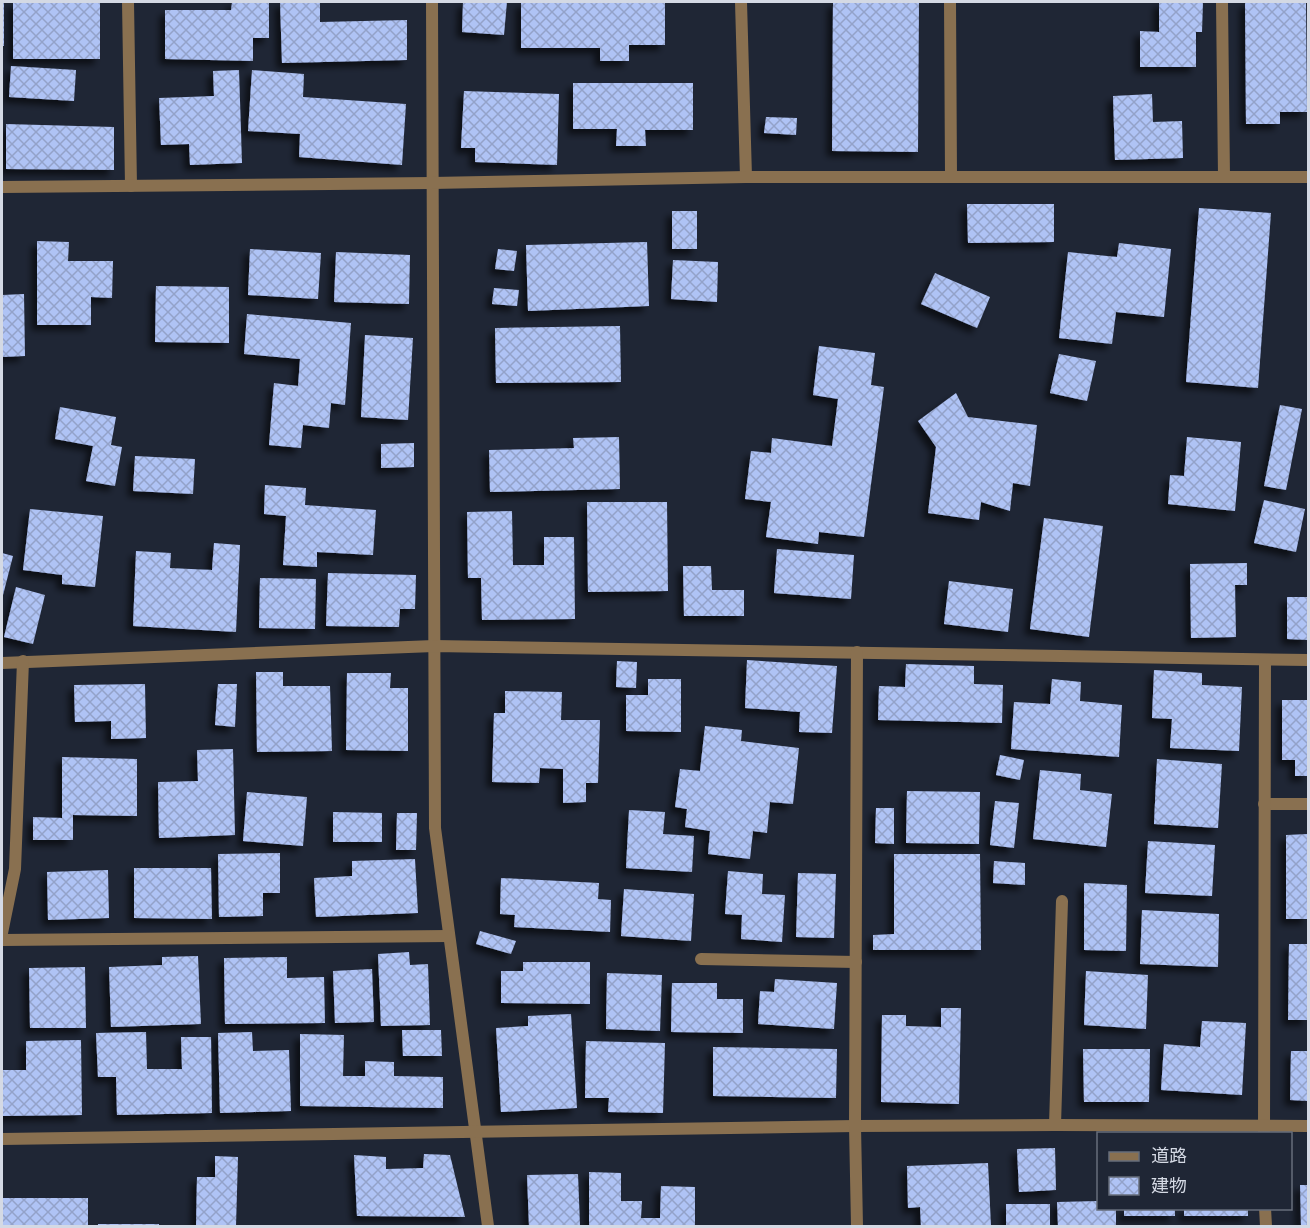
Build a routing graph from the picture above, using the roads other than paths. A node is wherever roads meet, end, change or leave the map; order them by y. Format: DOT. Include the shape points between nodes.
graph roads {
  1 [pos="128,2"];
  2 [pos="432,2"];
  3 [pos="741,2"];
  4 [pos="950,2"];
  5 [pos="1222,2"];
  6 [pos="951,176"];
  7 [pos="746,177"];
  8 [pos="1224,177"];
  9 [pos="1308,177"];
  10 [pos="432,183"];
  11 [pos="131,186"];
  12 [pos="2,187"];
  13 [pos="434,646"];
  14 [pos="857,652"];
  15 [pos="1265,660"];
  16 [pos="1308,660"];
  17 [pos="23,661"];
  18 [pos="2,663"];
  19 [pos="1264,804"];
  20 [pos="1308,804"];
  21 [pos="1062,901"];
  22 [pos="2,933"];
  23 [pos="449,936"];
  24 [pos="2,940"];
  25 [pos="700,959"];
  26 [pos="856,962"];
  27 [pos="1055,1125"];
  28 [pos="855,1126"];
  29 [pos="1308,1126"];
  30 [pos="1264,1130"];
  31 [pos="475,1131"];
  32 [pos="2,1139"];
  33 [pos="1265,1210"];
  34 [pos="488,1227"];
  35 [pos="857,1227"];
  36 [pos="1266,1227"];
  1 -- 11 [label="street"];
  2 -- 10 [label="street"];
  3 -- 7 [label="street"];
  4 -- 6 [label="street"];
  5 -- 8 [label="street"];
  6 -- 7 [label="street"];
  6 -- 8 [label="street"];
  7 -- 10 [label="street"];
  8 -- 9 [label="street"];
  10 -- 11 [label="street"];
  10 -- 13 [label="street"];
  11 -- 12 [label="street"];
  13 -- 14 [label="street"];
  13 -- 17 [label="street"];
  13 -- 23 [label="street" via="435,828"];
  14 -- 15 [label="street"];
  14 -- 26 [label="street"];
  15 -- 16 [label="street"];
  15 -- 19 [label="street"];
  17 -- 18 [label="street"];
  17 -- 22 [label="street" via="15,869"];
  19 -- 20 [label="street"];
  19 -- 30 [label="street"];
  21 -- 27 [label="street"];
  23 -- 24 [label="street"];
  23 -- 31 [label="street"];
  25 -- 26 [label="street"];
  26 -- 28 [label="street"];
  27 -- 28 [label="street"];
  27 -- 30 [label="street"];
  28 -- 31 [label="street"];
  28 -- 35 [label="street"];
  29 -- 30 [label="street"];
  31 -- 32 [label="street"];
  31 -- 34 [label="street"];
  33 -- 36 [label="street"];
}
